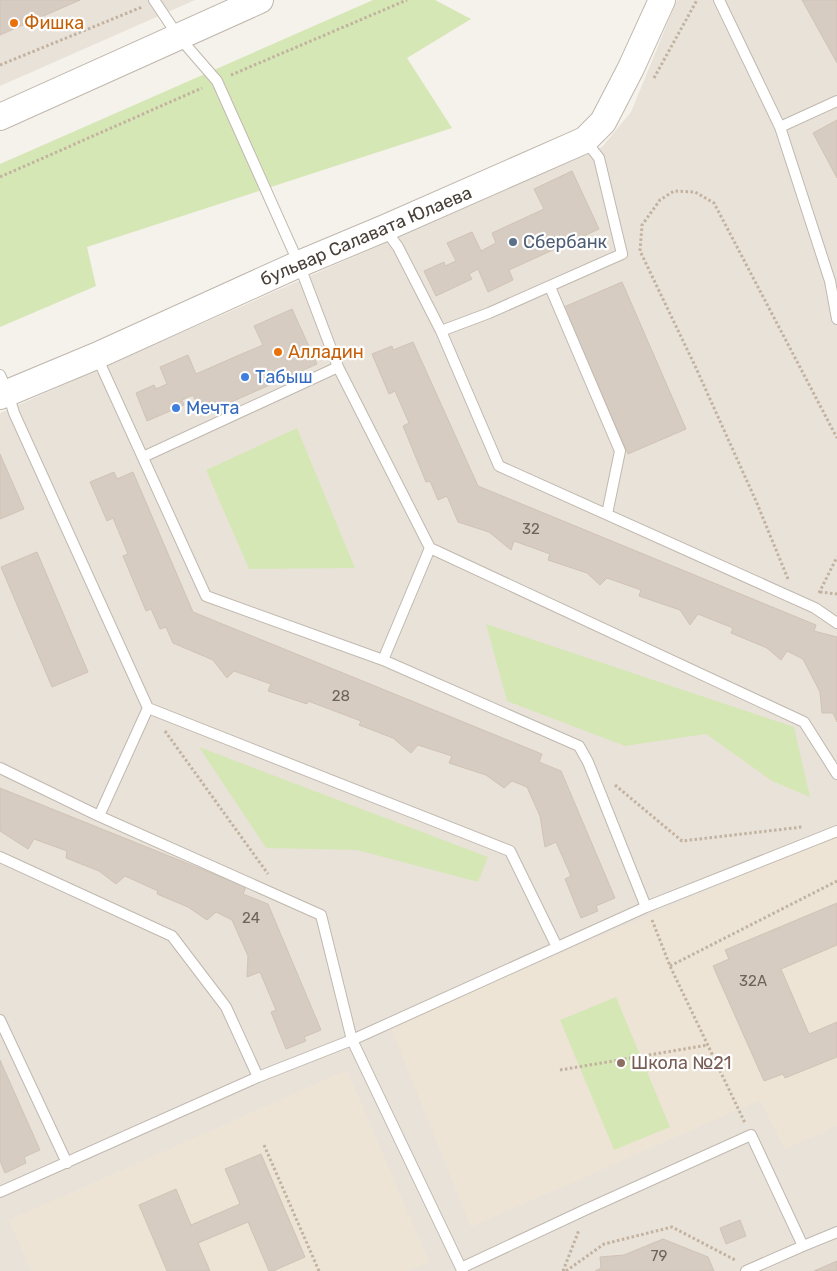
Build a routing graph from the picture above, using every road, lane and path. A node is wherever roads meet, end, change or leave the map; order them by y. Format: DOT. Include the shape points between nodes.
graph roads {
  1 [pos="260,0"];
  2 [pos="662,0"];
  3 [pos="719,0"];
  4 [pos="155,1"];
  5 [pos="178,36"];
  6 [pos="0,65"];
  7 [pos="837,101"];
  8 [pos="0,117"];
  9 [pos="780,127"];
  10 [pos="584,140"];
  11 [pos="385,228"];
  12 [pos="300,264"];
  13 [pos="550,287"];
  14 [pos="837,319"];
  15 [pos="441,331"];
  16 [pos="96,356"];
  17 [pos="338,367"];
  18 [pos="3,388"];
  19 [pos="837,438"];
  20 [pos="143,457"];
  21 [pos="607,514"];
  22 [pos="430,548"];
  23 [pos="837,558"];
  24 [pos="791,585"];
  25 [pos="810,590"];
  26 [pos="820,592"];
  27 [pos="837,594"];
  28 [pos="815,608"];
  29 [pos="837,623"];
  30 [pos="383,660"];
  31 [pos="148,708"];
  32 [pos="588,762"];
  33 [pos="0,768"];
  34 [pos="837,774"];
  35 [pos="99,816"];
  36 [pos="808,826"];
  37 [pos="837,831"];
  38 [pos="0,857"];
  39 [pos="837,881"];
  40 [pos="285,899"];
  41 [pos="646,907"];
  42 [pos="557,947"];
  43 [pos="670,966"];
  44 [pos="0,1020"];
  45 [pos="352,1040"];
  46 [pos="708,1045"];
  47 [pos="560,1070"];
  48 [pos="258,1077"];
  49 [pos="751,1135"];
  50 [pos="264,1146"];
  51 [pos="67,1164"];
  52 [pos="0,1192"];
  53 [pos="587,1209"];
  54 [pos="837,1232"];
  55 [pos="803,1246"];
  56 [pos="462,1270"];
  57 [pos="319,1271"];
  58 [pos="565,1271"];
  59 [pos="746,1271"];
  1 -- 5 [label="street"];
  2 -- 10 [label="street, бульвар Салавата Юлаева" via="602,122"];
  3 -- 9 [label="lane"];
  4 -- 5 [label="lane"];
  4 -- 6 [label="path"];
  5 -- 8 [label="street"];
  5 -- 12 [label="lane" via="218,81"];
  7 -- 9 [label="lane"];
  9 -- 14 [label="lane" via="830,281"];
  10 -- 11 [label="street, бульвар Салавата Юлаева"];
  10 -- 13 [label="lane" via="600,158 622,254"];
  11 -- 12 [label="street, бульвар Салавата Юлаева"];
  11 -- 15 [label="lane"];
  12 -- 16 [label="street, бульвар Салавата Юлаева"];
  12 -- 17 [label="lane"];
  13 -- 15 [label="lane"];
  13 -- 21 [label="lane" via="620,451"];
  15 -- 21 [label="lane" via="499,466"];
  16 -- 18 [label="street, бульвар Салавата Юлаева"];
  16 -- 20 [label="lane"];
  17 -- 20 [label="lane"];
  17 -- 22 [label="lane"];
  18 -- 31 [label="lane"];
  19 -- 24 [label="path" via="714,203 695,192 674,191 660,200 642,225 640,251 700,377"];
  20 -- 30 [label="lane" via="206,596"];
  21 -- 28 [label="lane"];
  22 -- 30 [label="lane"];
  22 -- 34 [label="lane" via="804,722"];
  23 -- 26 [label="path"];
  25 -- 26 [label="path"];
  26 -- 27 [label="path"];
  26 -- 28 [label="path"];
  28 -- 29 [label="lane"];
  30 -- 32 [label="lane" via="579,746"];
  31 -- 35 [label="lane"];
  31 -- 40 [label="path"];
  31 -- 42 [label="lane" via="510,851"];
  32 -- 36 [label="path" via="682,841"];
  32 -- 41 [label="lane"];
  33 -- 35 [label="lane"];
  35 -- 40 [label="lane"];
  37 -- 41 [label="lane"];
  38 -- 48 [label="lane" via="172,936 226,1007"];
  39 -- 43 [label="path"];
  40 -- 45 [label="lane" via="321,915"];
  41 -- 42 [label="lane"];
  41 -- 43 [label="path"];
  42 -- 45 [label="lane"];
  43 -- 46 [label="path"];
  44 -- 51 [label="lane"];
  45 -- 48 [label="lane"];
  45 -- 56 [label="lane"];
  46 -- 47 [label="path"];
  46 -- 49 [label="path"];
  48 -- 51 [label="lane"];
  49 -- 53 [label="lane"];
  49 -- 55 [label="lane"];
  50 -- 57 [label="path"];
  51 -- 52 [label="lane"];
  53 -- 56 [label="lane"];
  53 -- 58 [label="path"];
  54 -- 55 [label="lane"];
  55 -- 59 [label="lane"];
  58 -- 59 [label="path" via="604,1244 672,1227 736,1261"];
}
